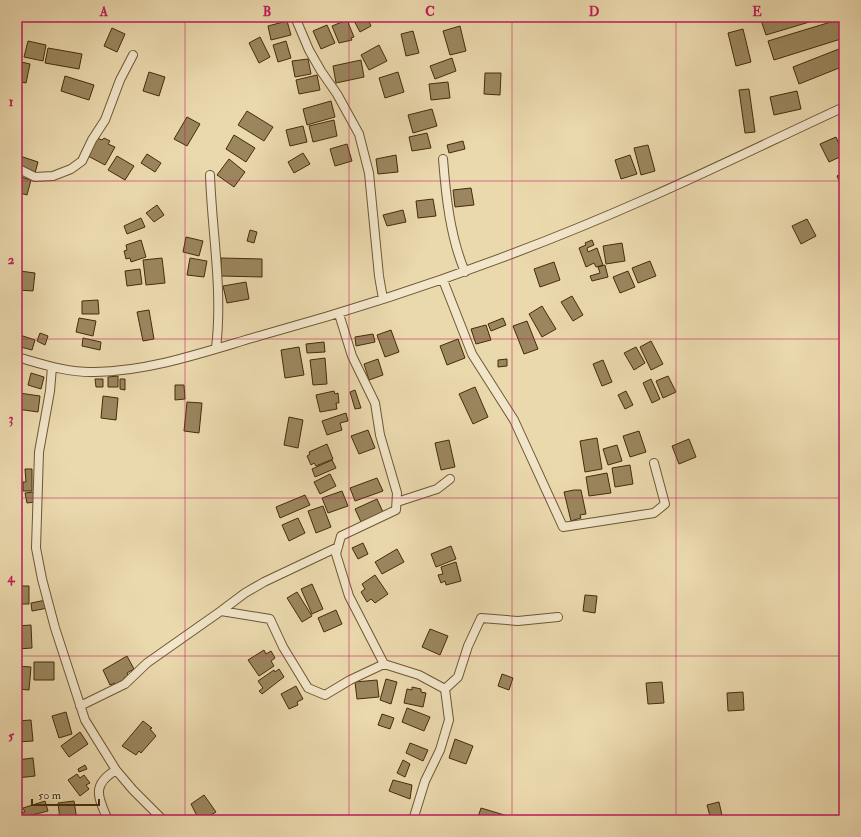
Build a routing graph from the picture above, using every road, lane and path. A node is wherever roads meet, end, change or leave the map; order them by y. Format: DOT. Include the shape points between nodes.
graph roads {
  1 [pos="295,17"];
  2 [pos="132,54"];
  3 [pos="844,107"];
  4 [pos="443,160"];
  5 [pos="17,168"];
  6 [pos="210,174"];
  7 [pos="465,272"];
  8 [pos="443,280"];
  9 [pos="383,299"];
  10 [pos="339,314"];
  11 [pos="216,348"];
  12 [pos="17,357"];
  13 [pos="52,367"];
  14 [pos="654,463"];
  15 [pos="450,479"];
  16 [pos="397,502"];
  17 [pos="338,547"];
  18 [pos="221,611"];
  19 [pos="558,618"];
  20 [pos="384,664"];
  21 [pos="445,689"];
  22 [pos="80,706"];
  23 [pos="116,770"];
  24 [pos="108,820"];
  25 [pos="163,820"];
  26 [pos="413,820"];
  1 -- 9 [label="street" via="309,50 359,134 369,173"];
  2 -- 5 [label="street" via="105,120 82,161 71,169 53,176 35,177"];
  3 -- 7 [label="street" via="648,198 535,246"];
  4 -- 7 [label="street" via="446,202"];
  6 -- 11 [label="street" via="211,218 217,262 219,321"];
  7 -- 8 [label="street"];
  8 -- 9 [label="street"];
  8 -- 14 [label="street" via="472,354 514,420 563,526 654,512 665,504"];
  9 -- 10 [label="street"];
  10 -- 11 [label="street"];
  10 -- 16 [label="street" via="352,356 374,403 380,435 397,493"];
  11 -- 13 [label="street" via="131,370 92,373"];
  12 -- 13 [label="street"];
  13 -- 22 [label="street" via="39,452 36,548 55,628"];
  15 -- 16 [label="street" via="437,489"];
  16 -- 17 [label="street" via="396,510 341,536"];
  17 -- 18 [label="street" via="264,582"];
  17 -- 20 [label="street" via="336,554 349,596"];
  18 -- 20 [label="street" via="270,620 308,688 325,696 350,680"];
  18 -- 22 [label="street" via="147,663 125,684"];
  19 -- 21 [label="street" via="518,621 481,618 468,646 458,678"];
  20 -- 21 [label="street" via="419,675"];
  21 -- 26 [label="street" via="449,720"];
  22 -- 23 [label="street" via="85,720"];
  23 -- 24 [label="street" via="100,783 99,794"];
  23 -- 25 [label="street"];
}
